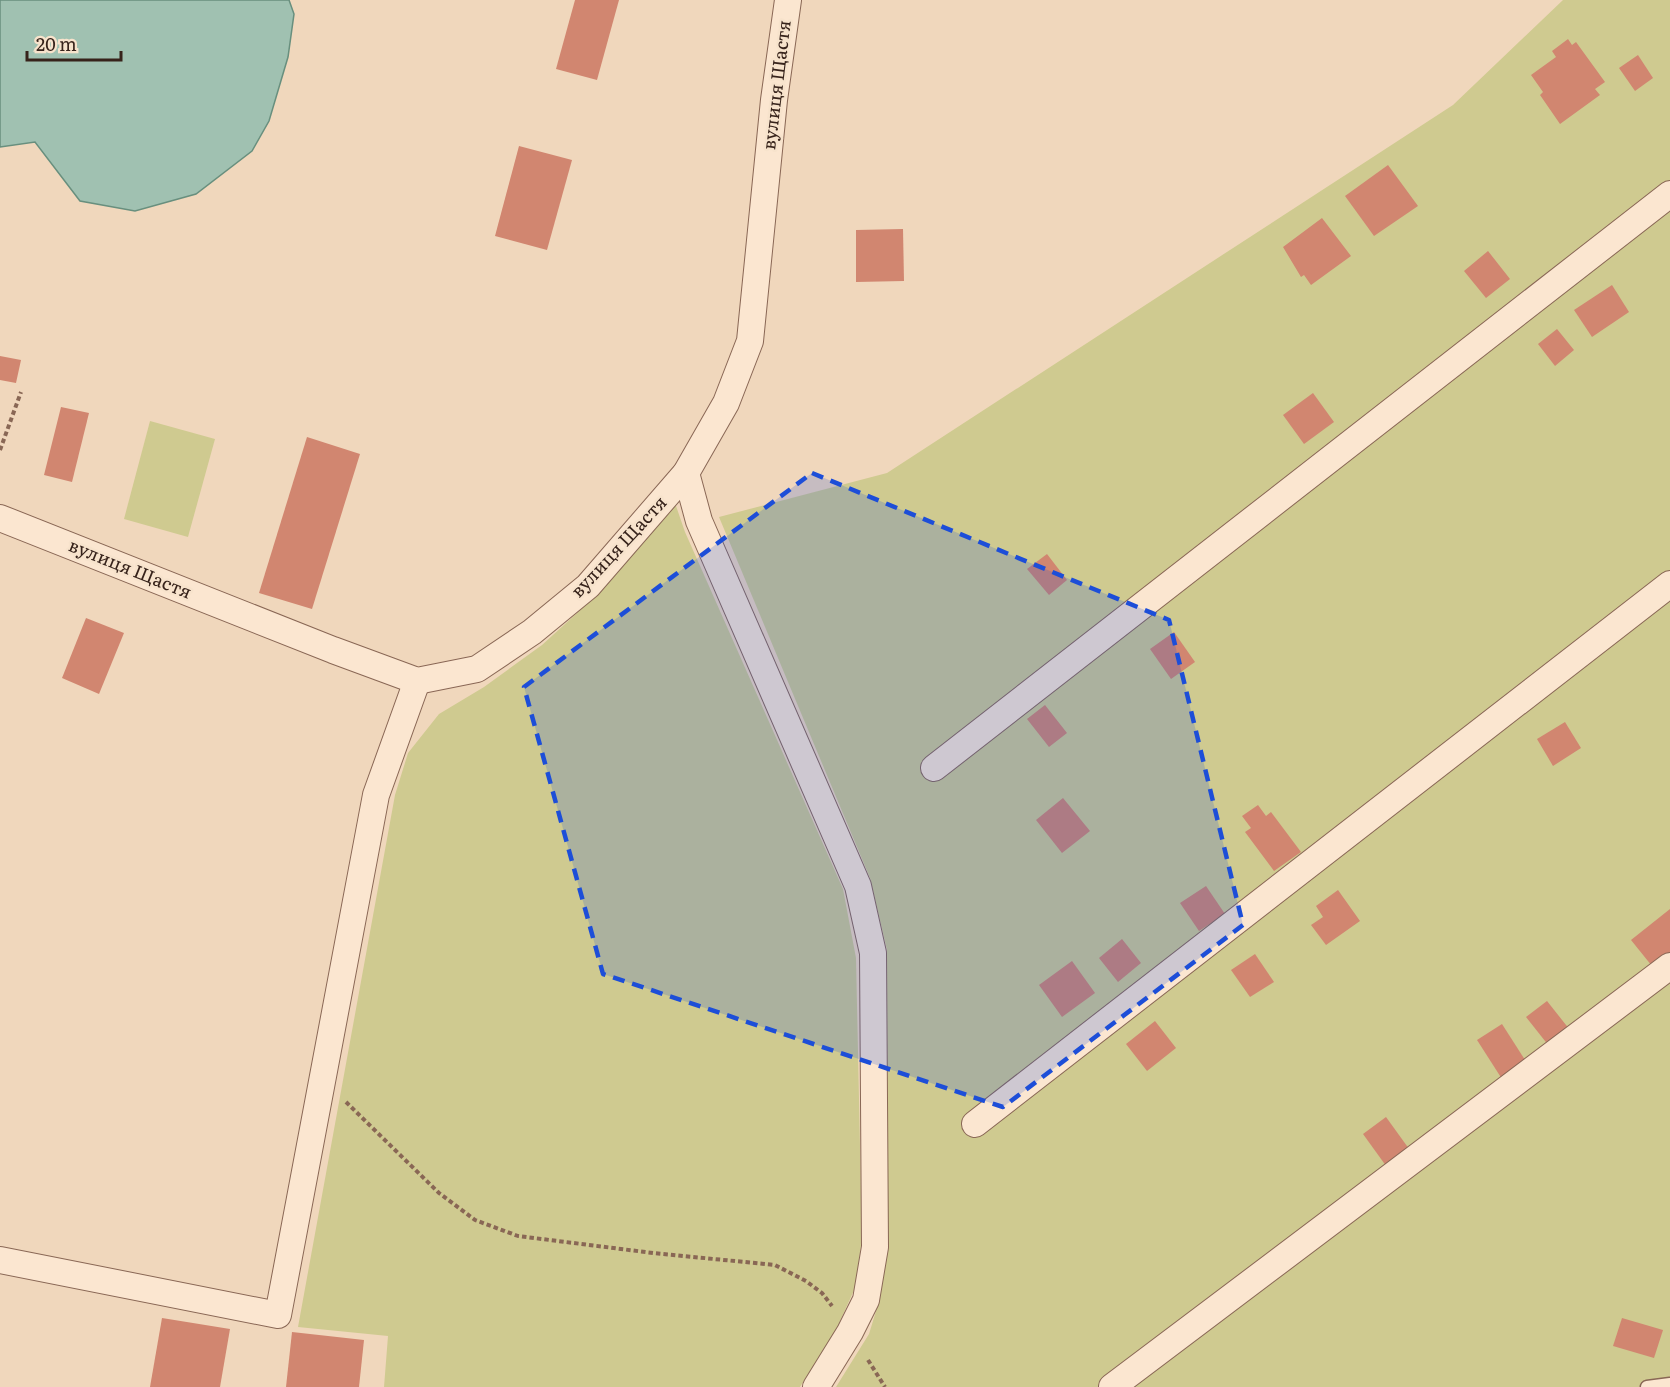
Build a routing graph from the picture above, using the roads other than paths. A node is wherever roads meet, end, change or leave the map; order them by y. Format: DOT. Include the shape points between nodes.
graph roads {
  1 [pos="788,0"];
  2 [pos="1670,194"];
  3 [pos="686,473"];
  4 [pos="0,518"];
  5 [pos="1670,584"];
  6 [pos="417,681"];
  7 [pos="934,768"];
  8 [pos="1670,966"];
  9 [pos="975,1124"];
  10 [pos="0,1260"];
  11 [pos="1670,1384"];
  12 [pos="816,1387"];
  13 [pos="1112,1387"];
  14 [pos="1647,1387"];
  1 -- 3 [label="street, вулиця Щастя" via="750,341 726,403"];
  2 -- 7 [label="street"];
  3 -- 6 [label="street, вулиця Щастя" via="588,586 532,632 477,669"];
  3 -- 12 [label="street" via="699,521 858,886 873,953 875,1247 866,1300"];
  4 -- 6 [label="street, вулиця Щастя"];
  5 -- 9 [label="street"];
  6 -- 10 [label="street" via="376,795 278,1315"];
  8 -- 13 [label="street"];
  11 -- 14 [label="lane"];
}
